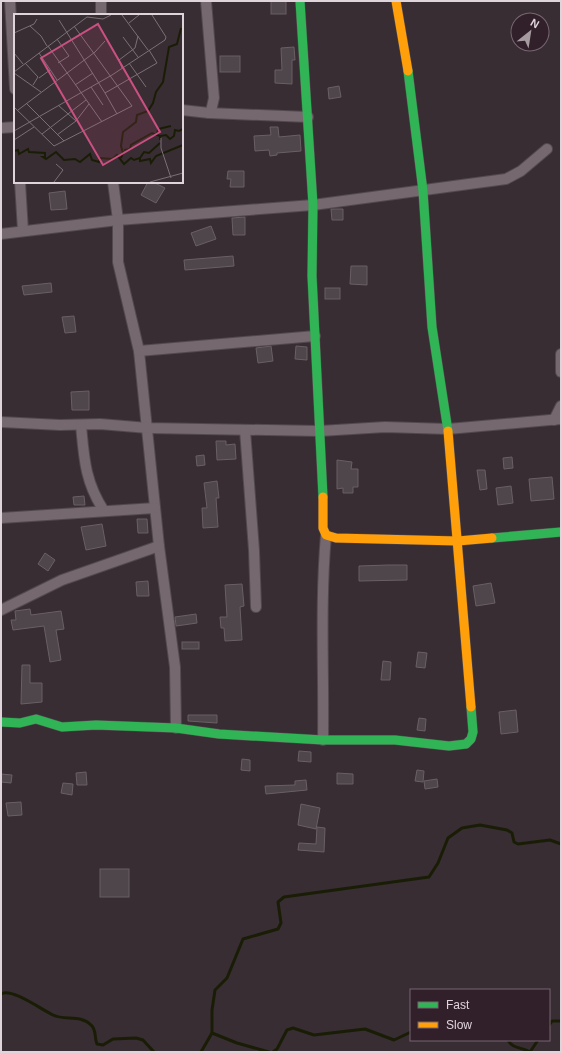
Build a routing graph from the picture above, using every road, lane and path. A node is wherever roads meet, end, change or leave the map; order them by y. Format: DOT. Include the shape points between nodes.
graph roads {
  1 [pos="10,1"];
  2 [pos="101,1"];
  3 [pos="206,1"];
  4 [pos="300,1"];
  5 [pos="396,1"];
  6 [pos="102,14"];
  7 [pos="14,71"];
  8 [pos="183,110"];
  9 [pos="208,113"];
  10 [pos="308,117"];
  11 [pos="14,127"];
  12 [pos="1,128"];
  13 [pos="547,149"];
  14 [pos="20,183"];
  15 [pos="113,183"];
  16 [pos="423,191"];
  17 [pos="313,205"];
  18 [pos="118,220"];
  19 [pos="22,231"];
  20 [pos="1,234"];
  21 [pos="315,336"];
  22 [pos="139,351"];
  23 [pos="561,354"];
  24 [pos="561,372"];
  25 [pos="561,406"];
  26 [pos="557,419"];
  27 [pos="1,422"];
  28 [pos="81,425"];
  29 [pos="148,428"];
  30 [pos="448,429"];
  31 [pos="245,430"];
  32 [pos="320,431"];
  33 [pos="155,508"];
  34 [pos="104,510"];
  35 [pos="1,518"];
  36 [pos="561,532"];
  37 [pos="326,535"];
  38 [pos="458,541"];
  39 [pos="159,546"];
  40 [pos="256,607"];
  41 [pos="1,610"];
  42 [pos="1,722"];
  43 [pos="176,728"];
  44 [pos="323,740"];
  1 -- 7 [label="street"];
  2 -- 6 [label="street"];
  3 -- 9 [label="street" via="214,98 211,111"];
  4 -- 10 [label="street"];
  5 -- 16 [label="street" via="410,81"];
  8 -- 9 [label="street"];
  9 -- 10 [label="street"];
  10 -- 17 [label="street"];
  11 -- 12 [label="street"];
  13 -- 16 [label="street" via="521,171 506,179"];
  14 -- 19 [label="street"];
  15 -- 18 [label="street"];
  16 -- 17 [label="street"];
  16 -- 30 [label="street" via="432,327"];
  17 -- 18 [label="street"];
  17 -- 21 [label="street" via="312,276"];
  18 -- 19 [label="street"];
  18 -- 22 [label="street" via="118,262"];
  19 -- 20 [label="street"];
  21 -- 22 [label="street"];
  21 -- 32 [label="street"];
  22 -- 29 [label="street"];
  23 -- 24 [label="street"];
  25 -- 26 [label="street"];
  26 -- 30 [label="street"];
  27 -- 28 [label="street"];
  28 -- 29 [label="street"];
  28 -- 34 [label="street" via="87,474 93,495"];
  29 -- 31 [label="street"];
  29 -- 33 [label="street"];
  30 -- 32 [label="street" via="385,427"];
  30 -- 38 [label="street"];
  31 -- 32 [label="street"];
  31 -- 40 [label="street"];
  32 -- 37 [label="street" via="323,528"];
  33 -- 34 [label="street"];
  33 -- 39 [label="street"];
  34 -- 35 [label="street"];
  36 -- 38 [label="street"];
  37 -- 38 [label="street" via="351,539"];
  37 -- 44 [label="street" via="322,580"];
  38 -- 44 [label="street" via="473,732 471,740 466,744 449,746 395,740"];
  39 -- 41 [label="street" via="62,580"];
  39 -- 43 [label="street" via="175,667"];
  42 -- 43 [label="street" via="20,723 36,719 62,727 96,725"];
  43 -- 44 [label="street" via="219,734"];
}
